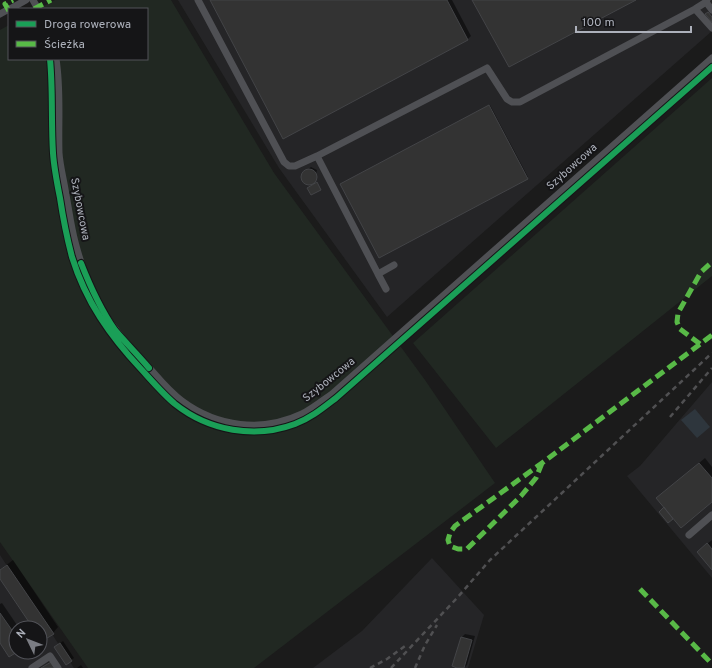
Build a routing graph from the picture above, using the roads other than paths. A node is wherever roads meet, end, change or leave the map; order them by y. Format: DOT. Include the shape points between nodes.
graph roads {
  1 [pos="26,0"];
  2 [pos="198,0"];
  3 [pos="706,1"];
  4 [pos="11,8"];
  5 [pos="695,9"];
  6 [pos="712,10"];
  7 [pos="712,28"];
  8 [pos="712,58"];
  9 [pos="56,60"];
  10 [pos="317,156"];
  11 [pos="394,265"];
  12 [pos="378,274"];
  13 [pos="386,289"];
  14 [pos="712,516"];
  15 [pos="689,535"];
  16 [pos="32,668"];
  17 [pos="58,668"];
  1 -- 4 [label="street"];
  2 -- 10 [label="street" via="284,162 289,166 295,166"];
  3 -- 5 [label="street"];
  3 -- 6 [label="street"];
  5 -- 7 [label="street"];
  5 -- 10 [label="street" via="520,102 507,99 488,68"];
  8 -- 9 [label="street, Szybowcowa" via="332,394 302,414 273,424 261,425 217,420 180,400 120,335 105,313 80,260 75,241 60,156"];
  10 -- 12 [label="street"];
  11 -- 12 [label="street"];
  12 -- 13 [label="street"];
  14 -- 15 [label="street"];
  16 -- 17 [label="street" via="50,656"];
}
